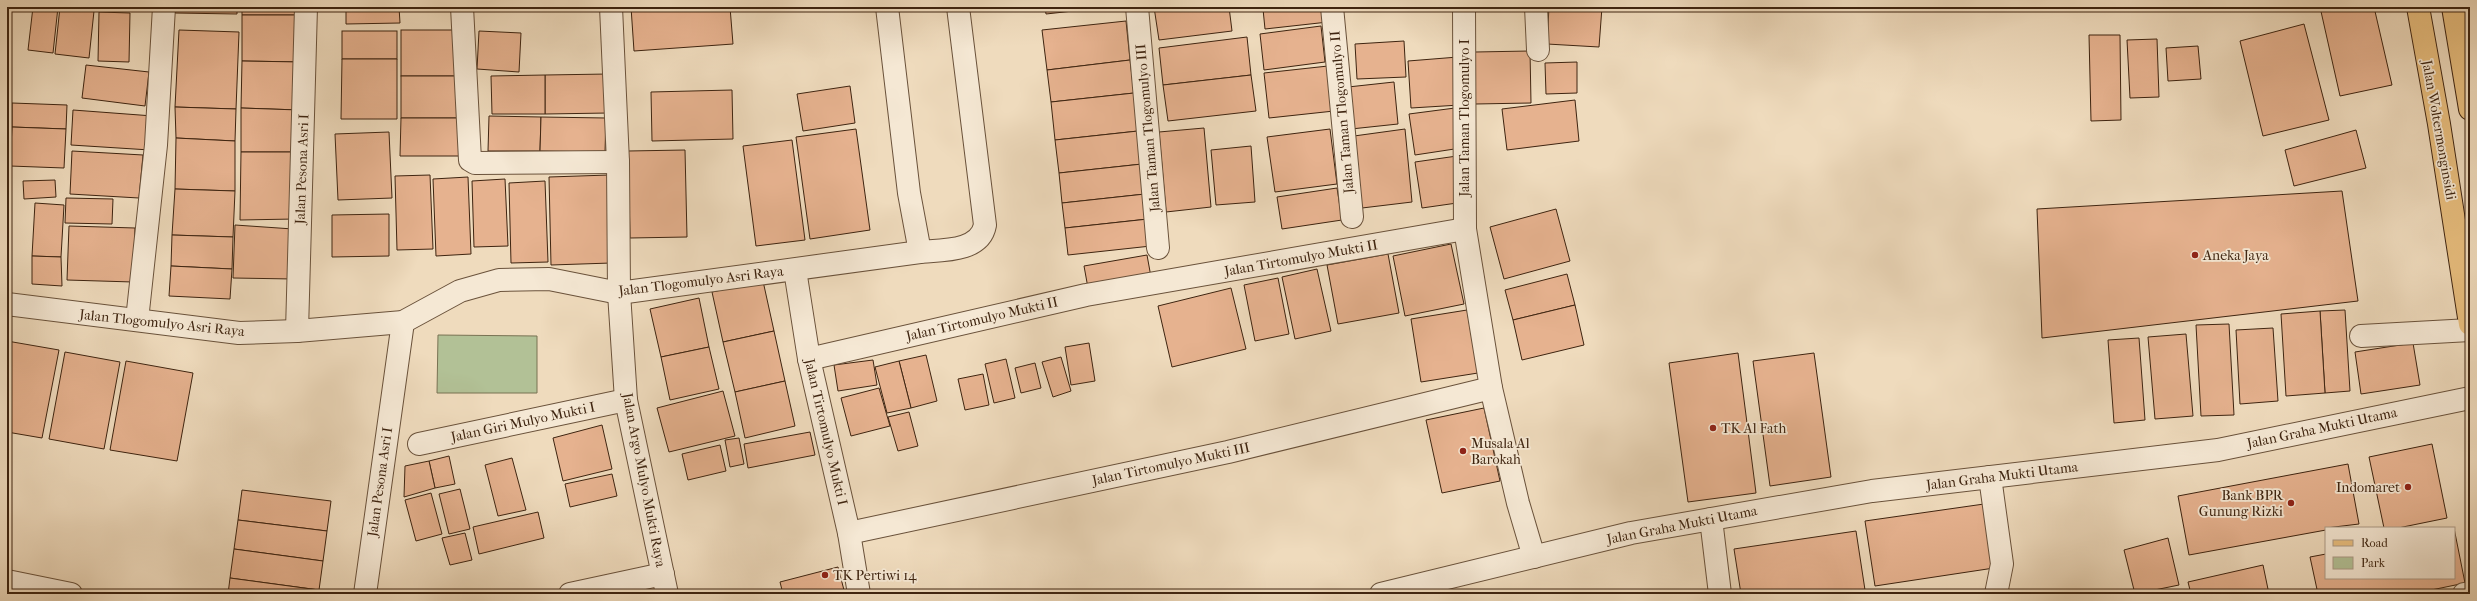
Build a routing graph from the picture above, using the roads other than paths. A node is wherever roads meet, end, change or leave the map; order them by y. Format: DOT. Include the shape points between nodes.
graph roads {
  1 [pos="164,7"];
  2 [pos="306,7"];
  3 [pos="462,7"];
  4 [pos="611,7"];
  5 [pos="887,7"];
  6 [pos="958,7"];
  7 [pos="1137,7"];
  8 [pos="1332,7"];
  9 [pos="1464,7"];
  10 [pos="1536,7"];
  11 [pos="2418,7"];
  12 [pos="2452,7"];
  13 [pos="1538,50"];
  14 [pos="2470,109"];
  15 [pos="618,162"];
  16 [pos="1352,217"];
  17 [pos="1465,230"];
  18 [pos="1158,248"];
  19 [pos="920,252"];
  20 [pos="795,270"];
  21 [pos="2467,277"];
  22 [pos="619,293"];
  23 [pos="7,304"];
  24 [pos="137,320"];
  25 [pos="403,322"];
  26 [pos="2470,324"];
  27 [pos="2470,330"];
  28 [pos="297,331"];
  29 [pos="2361,336"];
  30 [pos="809,359"];
  31 [pos="1491,388"];
  32 [pos="2470,398"];
  33 [pos="626,400"];
  34 [pos="419,444"];
  35 [pos="1990,477"];
  36 [pos="1711,519"];
  37 [pos="849,533"];
  38 [pos="1534,556"];
  39 [pos="7,581"];
  40 [pos="665,584"];
  41 [pos="1433,588"];
  42 [pos="2470,593"];
  43 [pos="71,594"];
  44 [pos="365,594"];
  45 [pos="570,594"];
  46 [pos="859,594"];
  47 [pos="1381,594"];
  48 [pos="1720,594"];
  49 [pos="1996,594"];
  50 [pos="2464,594"];
  1 -- 24 [label="street" via="156,145"];
  2 -- 28 [label="street, Jalan Pesona Asri I"];
  3 -- 15 [label="street" via="470,160 475,163"];
  4 -- 15 [label="street, Jalan Argo Mulyo Mukti Raya"];
  5 -- 19 [label="street" via="909,193"];
  6 -- 19 [label="street, Jalan Tlogomulyo Asri Raya" via="984,229 980,239 974,243"];
  7 -- 18 [label="street, Jalan Taman Tlogomulyo III"];
  8 -- 16 [label="street, Jalan Taman Tlogomulyo II"];
  9 -- 17 [label="street, Jalan Taman Tlogomulyo I"];
  10 -- 13 [label="street"];
  11 -- 21 [label="main road, Jalan Woltermonginsidi"];
  12 -- 14 [label="main road"];
  15 -- 22 [label="street, Jalan Argo Mulyo Mukti Raya"];
  17 -- 30 [label="street, Jalan Tirtomulyo Mukti II" via="1086,295"];
  17 -- 31 [label="street"];
  19 -- 20 [label="street, Jalan Tlogomulyo Asri Raya"];
  20 -- 22 [label="street, Jalan Tlogomulyo Asri Raya"];
  20 -- 30 [label="street, Jalan Tirtomulyo Mukti I"];
  21 -- 26 [label="main road, Jalan Woltermonginsidi"];
  22 -- 25 [label="street, Jalan Tlogomulyo Asri Raya" via="549,279 499,280 460,291"];
  22 -- 33 [label="street, Jalan Argo Mulyo Mukti Raya"];
  23 -- 24 [label="street, Jalan Tlogomulyo Asri Raya"];
  24 -- 28 [label="street, Jalan Tlogomulyo Asri Raya" via="239,333"];
  25 -- 28 [label="street, Jalan Tlogomulyo Asri Raya"];
  25 -- 44 [label="street, Jalan Pesona Asri I"];
  27 -- 29 [label="street"];
  30 -- 37 [label="street, Jalan Tirtomulyo Mukti I"];
  31 -- 37 [label="street, Jalan Tirtomulyo Mukti III" via="1228,452"];
  31 -- 38 [label="street" via="1518,503"];
  32 -- 35 [label="street, Jalan Graha Mukti Utama" via="2218,450"];
  33 -- 34 [label="street, Jalan Giri Mulyo Mukti I"];
  33 -- 40 [label="street, Jalan Argo Mulyo Mukti Raya"];
  35 -- 36 [label="street, Jalan Graha Mukti Utama" via="1872,491"];
  35 -- 49 [label="street" via="2002,564"];
  36 -- 38 [label="street, Jalan Graha Mukti Utama" via="1630,533"];
  36 -- 48 [label="street"];
  37 -- 46 [label="street, Jalan Tirtomulyo Mukti I"];
  38 -- 41 [label="street, Jalan Graha Mukti Utama"];
  39 -- 43 [label="street"];
  40 -- 45 [label="street"];
  41 -- 47 [label="street, Jalan Graha Mukti Utama"];
  42 -- 50 [label="street"];
}
